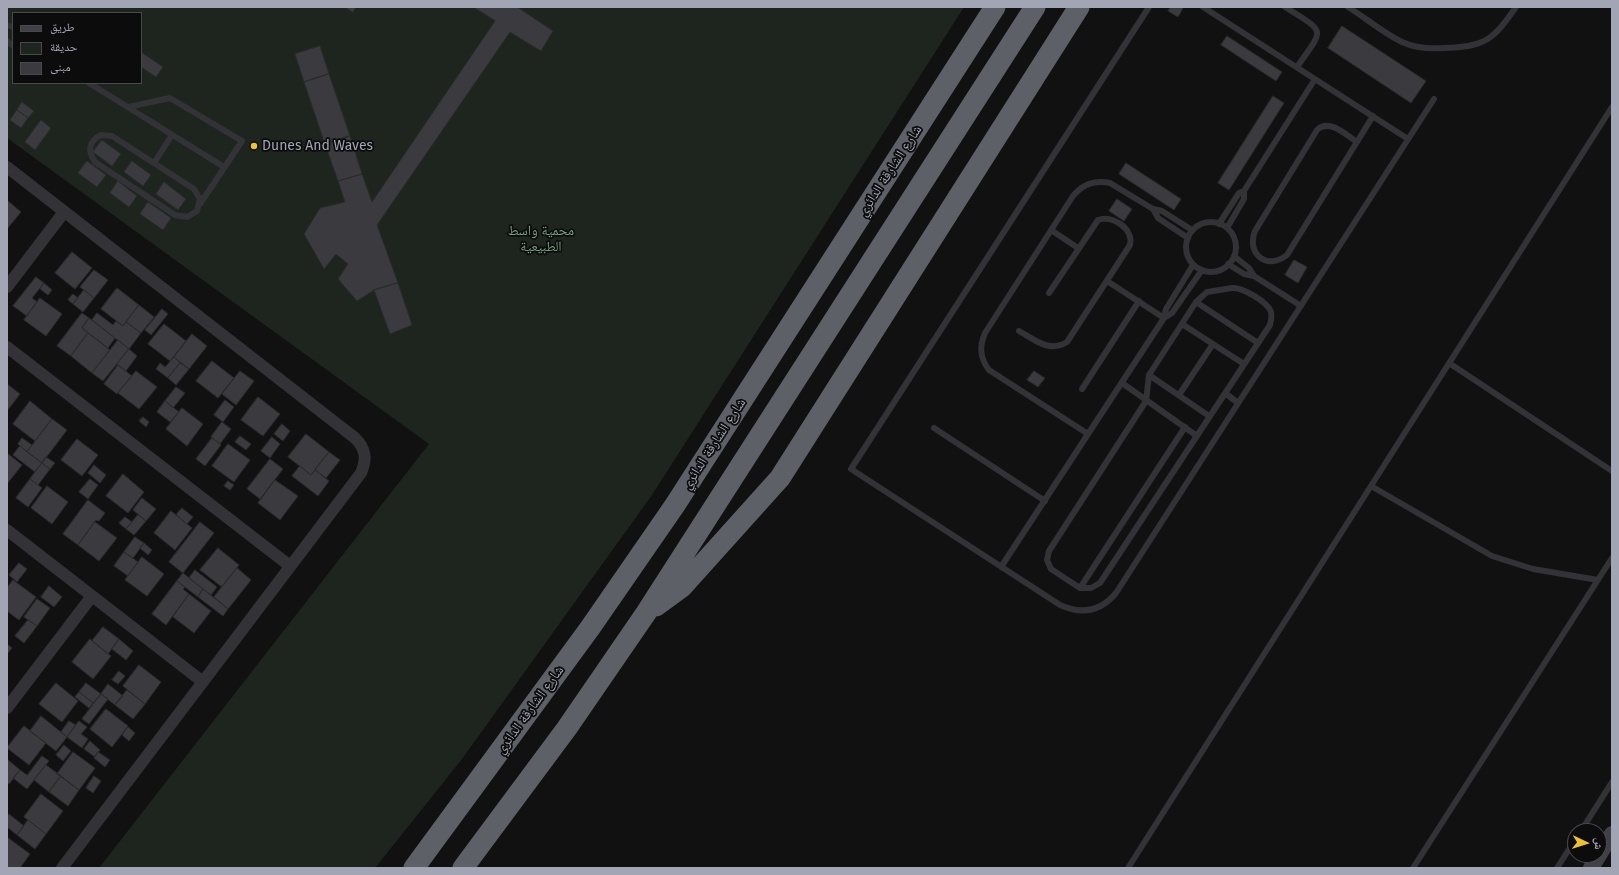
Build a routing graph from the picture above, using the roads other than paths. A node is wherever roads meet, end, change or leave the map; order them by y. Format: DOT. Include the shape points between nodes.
graph roads {
  1 [pos="995,7"];
  2 [pos="1035,7"];
  3 [pos="1079,7"];
  4 [pos="1150,7"];
  5 [pos="1285,7"];
  6 [pos="1516,7"];
  7 [pos="1207,8"];
  8 [pos="1352,8"];
  9 [pos="1297,67"];
  10 [pos="1315,79"];
  11 [pos="91,84"];
  12 [pos="1434,99"];
  13 [pos="128,107"];
  14 [pos="1612,107"];
  15 [pos="1373,116"];
  16 [pos="172,135"];
  17 [pos="1408,139"];
  18 [pos="1357,142"];
  19 [pos="154,163"];
  20 [pos="7,167"];
  21 [pos="224,167"];
  22 [pos="1244,191"];
  23 [pos="199,205"];
  24 [pos="1154,209"];
  25 [pos="64,212"];
  26 [pos="1219,224"];
  27 [pos="1227,228"];
  28 [pos="1051,230"];
  29 [pos="1192,230"];
  30 [pos="1188,238"];
  31 [pos="1078,248"];
  32 [pos="1234,256"];
  33 [pos="1228,264"];
  34 [pos="1193,265"];
  35 [pos="1202,270"];
  36 [pos="1254,276"];
  37 [pos="1107,281"];
  38 [pos="7,287"];
  39 [pos="1049,293"];
  40 [pos="1139,301"];
  41 [pos="1196,302"];
  42 [pos="1301,306"];
  43 [pos="1164,318"];
  44 [pos="1182,324"];
  45 [pos="1019,331"];
  46 [pos="1258,343"];
  47 [pos="1213,344"];
  48 [pos="7,347"];
  49 [pos="1450,363"];
  50 [pos="1244,364"];
  51 [pos="1149,375"];
  52 [pos="1122,383"];
  53 [pos="1082,389"];
  54 [pos="1225,393"];
  55 [pos="1179,395"];
  56 [pos="1146,401"];
  57 [pos="1238,403"];
  58 [pos="1209,416"];
  59 [pos="934,428"];
  60 [pos="1185,428"];
  61 [pos="1088,434"];
  62 [pos="1197,436"];
  63 [pos="1612,471"];
  64 [pos="1371,486"];
  65 [pos="1045,501"];
  66 [pos="7,530"];
  67 [pos="1612,558"];
  68 [pos="290,566"];
  69 [pos="1002,567"];
  70 [pos="1598,580"];
  71 [pos="1080,588"];
  72 [pos="92,596"];
  73 [pos="646,613"];
  74 [pos="203,682"];
  75 [pos="7,708"];
  76 [pos="1612,782"];
  77 [pos="1586,823"];
  78 [pos="1567,852"];
  79 [pos="1130,867"];
  80 [pos="62,868"];
  81 [pos="414,868"];
  82 [pos="462,868"];
  83 [pos="1413,868"];
  84 [pos="1557,868"];
  1 -- 81 [label="highway, شارع الشارقة الدائري" via="675,505 590,628"];
  2 -- 73 [label="highway"];
  3 -- 73 [label="highway" via="780,478 682,587"];
  4 -- 69 [label="lane" via="851,469"];
  5 -- 9 [label="lane" via="1315,27 1318,32 1317,38"];
  6 -- 8 [label="lane" via="1503,26 1487,40 1466,48 1434,49 1402,42"];
  7 -- 9 [label="lane"];
  9 -- 10 [label="lane"];
  10 -- 15 [label="lane"];
  10 -- 22 [label="lane"];
  11 -- 13 [label="lane"];
  12 -- 17 [label="lane"];
  13 -- 16 [label="lane"];
  13 -- 21 [label="lane" via="170,98 242,141"];
  14 -- 49 [label="lane"];
  15 -- 17 [label="lane"];
  15 -- 18 [label="lane"];
  16 -- 19 [label="lane"];
  16 -- 21 [label="lane"];
  17 -- 42 [label="lane"];
  18 -- 18 [label="lane" via="1287,255 1269,262 1258,256 1252,244 1255,231 1317,130 1330,125"];
  19 -- 23 [label="lane" via="194,189 198,193"];
  19 -- 23 [label="lane" via="107,135 96,137 90,146 95,162 175,215 192,215"];
  20 -- 25 [label="street"];
  21 -- 23 [label="lane"];
  22 -- 26 [label="lane" via="1239,193"];
  22 -- 27 [label="lane" via="1244,199"];
  24 -- 28 [label="lane" via="1113,185 1093,182 1076,193"];
  24 -- 29 [label="lane" via="1162,211"];
  24 -- 30 [label="lane" via="1158,218"];
  25 -- 38 [label="street"];
  25 -- 68 [label="street" via="360,443 366,458 361,473"];
  26 -- 27 [label="lane"];
  26 -- 29 [label="lane" via="1205,223"];
  27 -- 32 [label="lane" via="1234,241"];
  28 -- 31 [label="lane"];
  28 -- 61 [label="lane" via="985,333 982,340 982,356 984,364 995,376"];
  29 -- 30 [label="lane"];
  30 -- 34 [label="lane" via="1186,252"];
  31 -- 37 [label="lane" via="1094,222 1102,218 1110,219 1129,232 1130,245"];
  31 -- 39 [label="lane"];
  32 -- 33 [label="lane"];
  32 -- 36 [label="lane" via="1249,268"];
  33 -- 35 [label="lane" via="1216,271"];
  33 -- 36 [label="lane" via="1244,274"];
  34 -- 35 [label="lane"];
  34 -- 43 [label="lane" via="1166,309"];
  35 -- 43 [label="lane" via="1172,313"];
  36 -- 42 [label="lane"];
  37 -- 40 [label="lane"];
  37 -- 45 [label="lane" via="1067,342 1062,345 1049,347"];
  40 -- 43 [label="lane"];
  40 -- 53 [label="lane"];
  41 -- 44 [label="lane"];
  41 -- 46 [label="lane"];
  41 -- 46 [label="lane" via="1207,292 1234,288 1243,290 1261,301 1269,309 1272,321"];
  42 -- 57 [label="lane"];
  43 -- 52 [label="lane"];
  44 -- 47 [label="lane"];
  44 -- 51 [label="lane"];
  46 -- 50 [label="lane"];
  47 -- 50 [label="lane"];
  47 -- 55 [label="lane"];
  48 -- 68 [label="street"];
  49 -- 63 [label="lane"];
  49 -- 64 [label="lane"];
  50 -- 54 [label="lane"];
  51 -- 55 [label="lane"];
  51 -- 56 [label="lane"];
  52 -- 56 [label="lane"];
  52 -- 61 [label="lane"];
  54 -- 57 [label="lane"];
  54 -- 58 [label="lane"];
  55 -- 58 [label="lane"];
  56 -- 60 [label="lane"];
  56 -- 71 [label="lane" via="1047,555 1051,569"];
  57 -- 69 [label="lane" via="1116,593 1101,607 1091,610 1070,609 1060,605"];
  58 -- 62 [label="lane"];
  59 -- 65 [label="lane"];
  60 -- 62 [label="lane"];
  60 -- 71 [label="lane"];
  61 -- 65 [label="lane"];
  62 -- 71 [label="lane" via="1100,583 1091,588"];
  64 -- 70 [label="lane" via="1492,556 1533,569"];
  64 -- 79 [label="lane"];
  65 -- 69 [label="lane"];
  66 -- 72 [label="street"];
  67 -- 70 [label="lane"];
  68 -- 74 [label="street"];
  70 -- 83 [label="lane"];
  72 -- 74 [label="street"];
  72 -- 75 [label="street"];
  73 -- 82 [label="highway" via="563,734"];
  74 -- 80 [label="street"];
  76 -- 77 [label="lane"];
  78 -- 84 [label="lane"];
}
